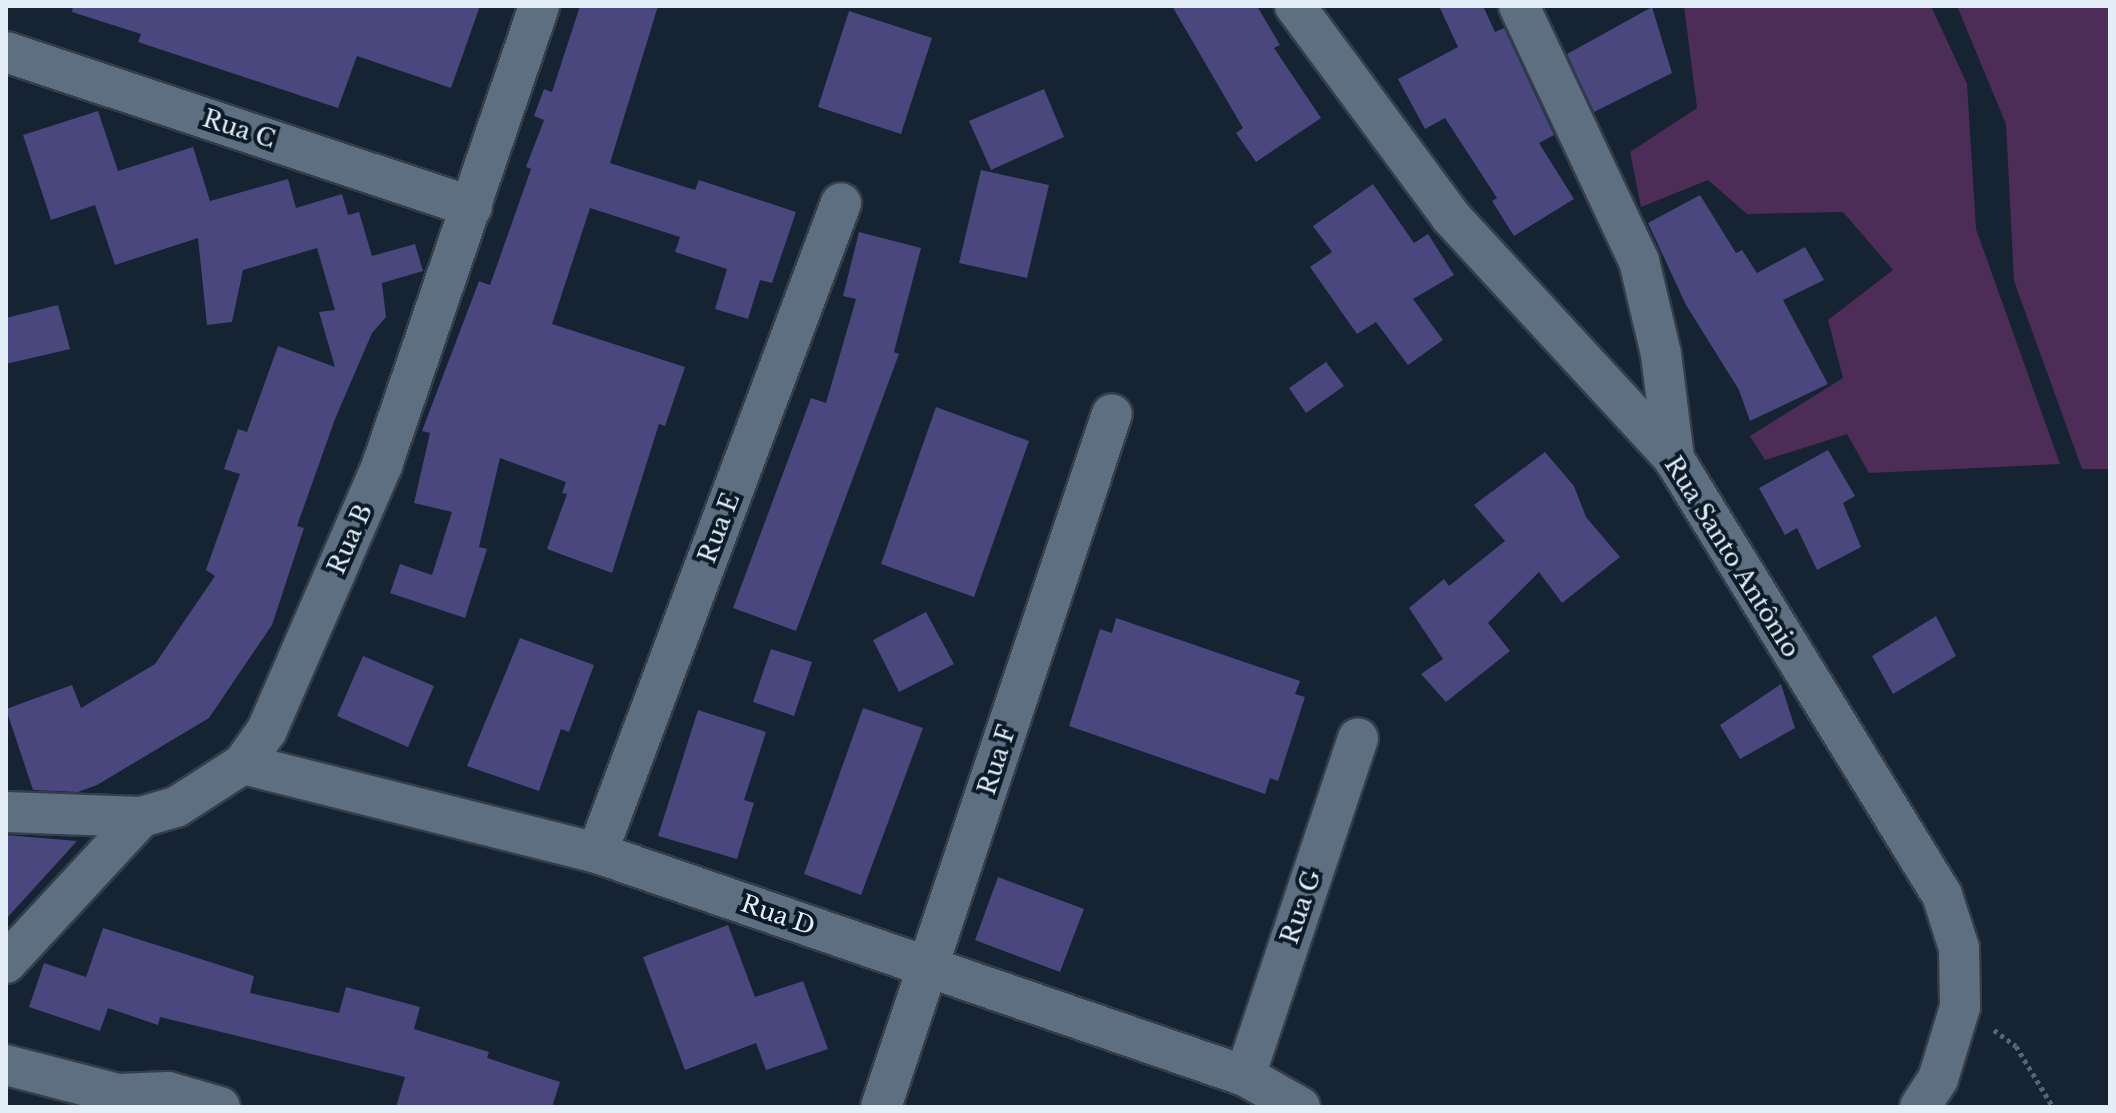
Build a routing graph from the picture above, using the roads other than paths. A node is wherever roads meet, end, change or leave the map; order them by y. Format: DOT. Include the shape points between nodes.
graph roads {
  1 [pos="539,6"];
  2 [pos="1295,6"];
  3 [pos="1519,6"];
  4 [pos="6,52"];
  5 [pos="841,203"];
  6 [pos="472,207"];
  7 [pos="1112,414"];
  8 [pos="1674,459"];
  9 [pos="1358,738"];
  10 [pos="243,764"];
  11 [pos="6,812"];
  12 [pos="141,817"];
  13 [pos="597,853"];
  14 [pos="6,963"];
  15 [pos="928,966"];
  16 [pos="6,1065"];
  17 [pos="1245,1076"];
  18 [pos="126,1100"];
  19 [pos="220,1107"];
  20 [pos="881,1107"];
  21 [pos="1300,1107"];
  22 [pos="1920,1107"];
  1 -- 6 [label="street, Rua B"];
  2 -- 8 [label="street, Rua Santo Antônio" via="1451,217"];
  3 -- 8 [label="street" via="1639,261 1661,354"];
  4 -- 6 [label="street, Rua C"];
  5 -- 13 [label="street, Rua E"];
  6 -- 10 [label="street, Rua B" via="382,465 267,730"];
  7 -- 15 [label="street, Rua F"];
  8 -- 22 [label="street, Rua Santo Antônio" via="1942,895 1959,948 1960,1007 1938,1079"];
  9 -- 17 [label="street, Rua G"];
  10 -- 12 [label="street, Rua B" via="176,807"];
  10 -- 13 [label="street, Rua D"];
  11 -- 12 [label="street"];
  12 -- 14 [label="street" via="57,914"];
  13 -- 15 [label="street, Rua D"];
  15 -- 17 [label="street, Rua D"];
  15 -- 20 [label="street, Rua F"];
  16 -- 18 [label="street"];
  17 -- 21 [label="street, Rua D"];
  18 -- 19 [label="street" via="168,1092"];
}
